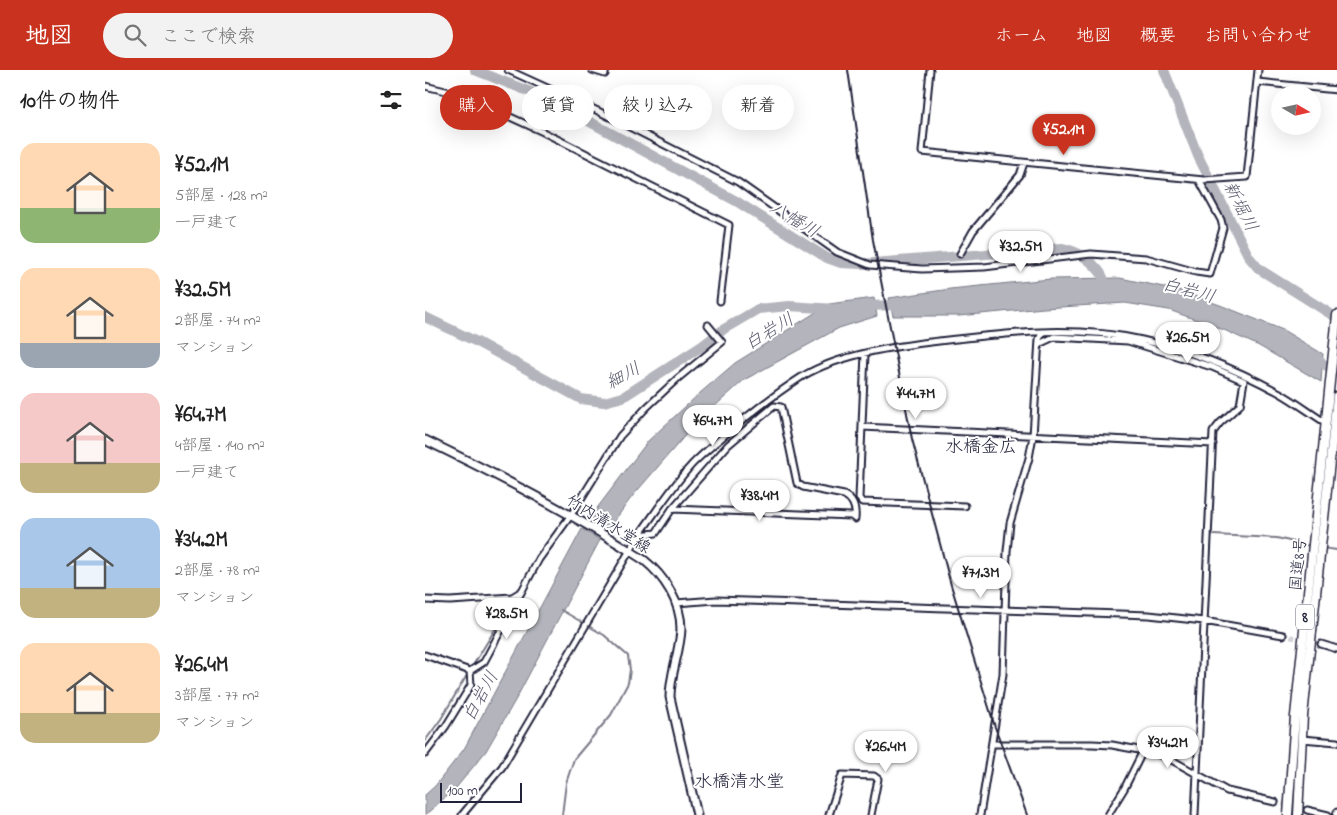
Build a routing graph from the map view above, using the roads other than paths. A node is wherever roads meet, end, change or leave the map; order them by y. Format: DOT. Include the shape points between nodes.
graph roads {
  1 [pos="507,70"];
  2 [pos="592,70"];
  3 [pos="606,70"];
  4 [pos="930,70"];
  5 [pos="1258,70"];
  6 [pos="1257,82"];
  7 [pos="425,86"];
  8 [pos="1337,90"];
  9 [pos="1023,162"];
  10 [pos="1202,180"];
  11 [pos="961,254"];
  12 [pos="720,301"];
  13 [pos="1337,316"];
  14 [pos="708,325"];
  15 [pos="1043,332"];
  16 [pos="1039,344"];
  17 [pos="865,353"];
  18 [pos="1337,396"];
  19 [pos="1331,424"];
  20 [pos="862,427"];
  21 [pos="1033,436"];
  22 [pos="425,440"];
  23 [pos="1213,444"];
  24 [pos="965,506"];
  25 [pos="671,509"];
  26 [pos="571,515"];
  27 [pos="639,535"];
  28 [pos="629,550"];
  29 [pos="522,590"];
  30 [pos="425,600"];
  31 [pos="676,603"];
  32 [pos="1005,610"];
  33 [pos="1204,621"];
  34 [pos="1283,635"];
  35 [pos="1321,644"];
  36 [pos="1337,648"];
  37 [pos="425,654"];
  38 [pos="470,671"];
  39 [pos="1302,739"];
  40 [pos="1337,742"];
  41 [pos="991,744"];
  42 [pos="1143,751"];
  43 [pos="425,754"];
  44 [pos="1197,775"];
  45 [pos="1275,802"];
  46 [pos="1307,810"];
  47 [pos="463,815"];
  48 [pos="697,815"];
  49 [pos="829,815"];
  50 [pos="871,815"];
  51 [pos="980,815"];
  52 [pos="1108,815"];
  53 [pos="1195,815"];
  54 [pos="1288,815"];
  55 [pos="1298,815"];
  56 [pos="1328,815"];
  1 -- 10 [label="street" via="598,111 739,182 837,252 870,265 922,269 984,267 1091,254 1146,258 1210,274 1223,228"];
  2 -- 3 [label="street" via="605,74"];
  4 -- 9 [label="street" via="922,152"];
  5 -- 6 [label="street"];
  6 -- 8 [label="street"];
  6 -- 10 [label="street" via="1247,177"];
  7 -- 12 [label="street" via="462,95 543,132 729,225"];
  9 -- 10 [label="street"];
  9 -- 11 [label="street" via="1020,175 973,231"];
  13 -- 19 [label="highway, 国道8号 / 8"];
  14 -- 26 [label="street" via="722,342 646,408 620,436"];
  15 -- 16 [label="street"];
  15 -- 17 [label="street" via="979,336"];
  15 -- 19 [label="street" via="1127,337 1198,357 1281,394"];
  16 -- 21 [label="street"];
  16 -- 23 [label="street" via="1054,337 1128,341 1212,367 1244,381 1240,405 1215,428"];
  17 -- 20 [label="street"];
  17 -- 27 [label="street" via="805,375 756,408 689,468"];
  18 -- 19 [label="highway, 国道8号 / 8"];
  19 -- 39 [label="highway, 国道8号 / 8"];
  19 -- 54 [label="highway, 国道8号 / 8" via="1295,716"];
  20 -- 21 [label="street"];
  20 -- 24 [label="street" via="861,502"];
  21 -- 23 [label="street"];
  21 -- 32 [label="street" via="1010,523"];
  22 -- 26 [label="main road, 竹内清水堂線" via="493,472"];
  23 -- 33 [label="street"];
  25 -- 25 [label="street" via="851,516 855,519 856,513 845,495 797,483 781,407 774,406 728,445"];
  25 -- 27 [label="street" via="656,533"];
  26 -- 28 [label="main road, 竹内清水堂線"];
  26 -- 29 [label="street" via="539,559"];
  27 -- 28 [label="street"];
  28 -- 31 [label="main road, 竹内清水堂線" via="654,568"];
  28 -- 47 [label="street" via="502,767"];
  29 -- 30 [label="street" via="512,597"];
  29 -- 38 [label="street" via="484,662"];
  31 -- 32 [label="street" via="716,600"];
  31 -- 48 [label="main road, 竹内清水堂線" via="681,630 670,697"];
  32 -- 33 [label="street" via="1149,615"];
  32 -- 41 [label="street" via="1003,674"];
  33 -- 34 [label="street"];
  33 -- 44 [label="street"];
  35 -- 36 [label="street"];
  37 -- 38 [label="street"];
  38 -- 43 [label="street" via="471,685 447,726"];
  39 -- 40 [label="street"];
  39 -- 55 [label="highway, 国道8号 / 8"];
  41 -- 42 [label="street" via="1092,744"];
  41 -- 51 [label="street"];
  42 -- 44 [label="street" via="1170,759"];
  42 -- 52 [label="street"];
  44 -- 45 [label="street" via="1227,791"];
  44 -- 53 [label="street"];
  46 -- 56 [label="street"];
  49 -- 50 [label="street" via="842,775 874,776 878,779"];
}
